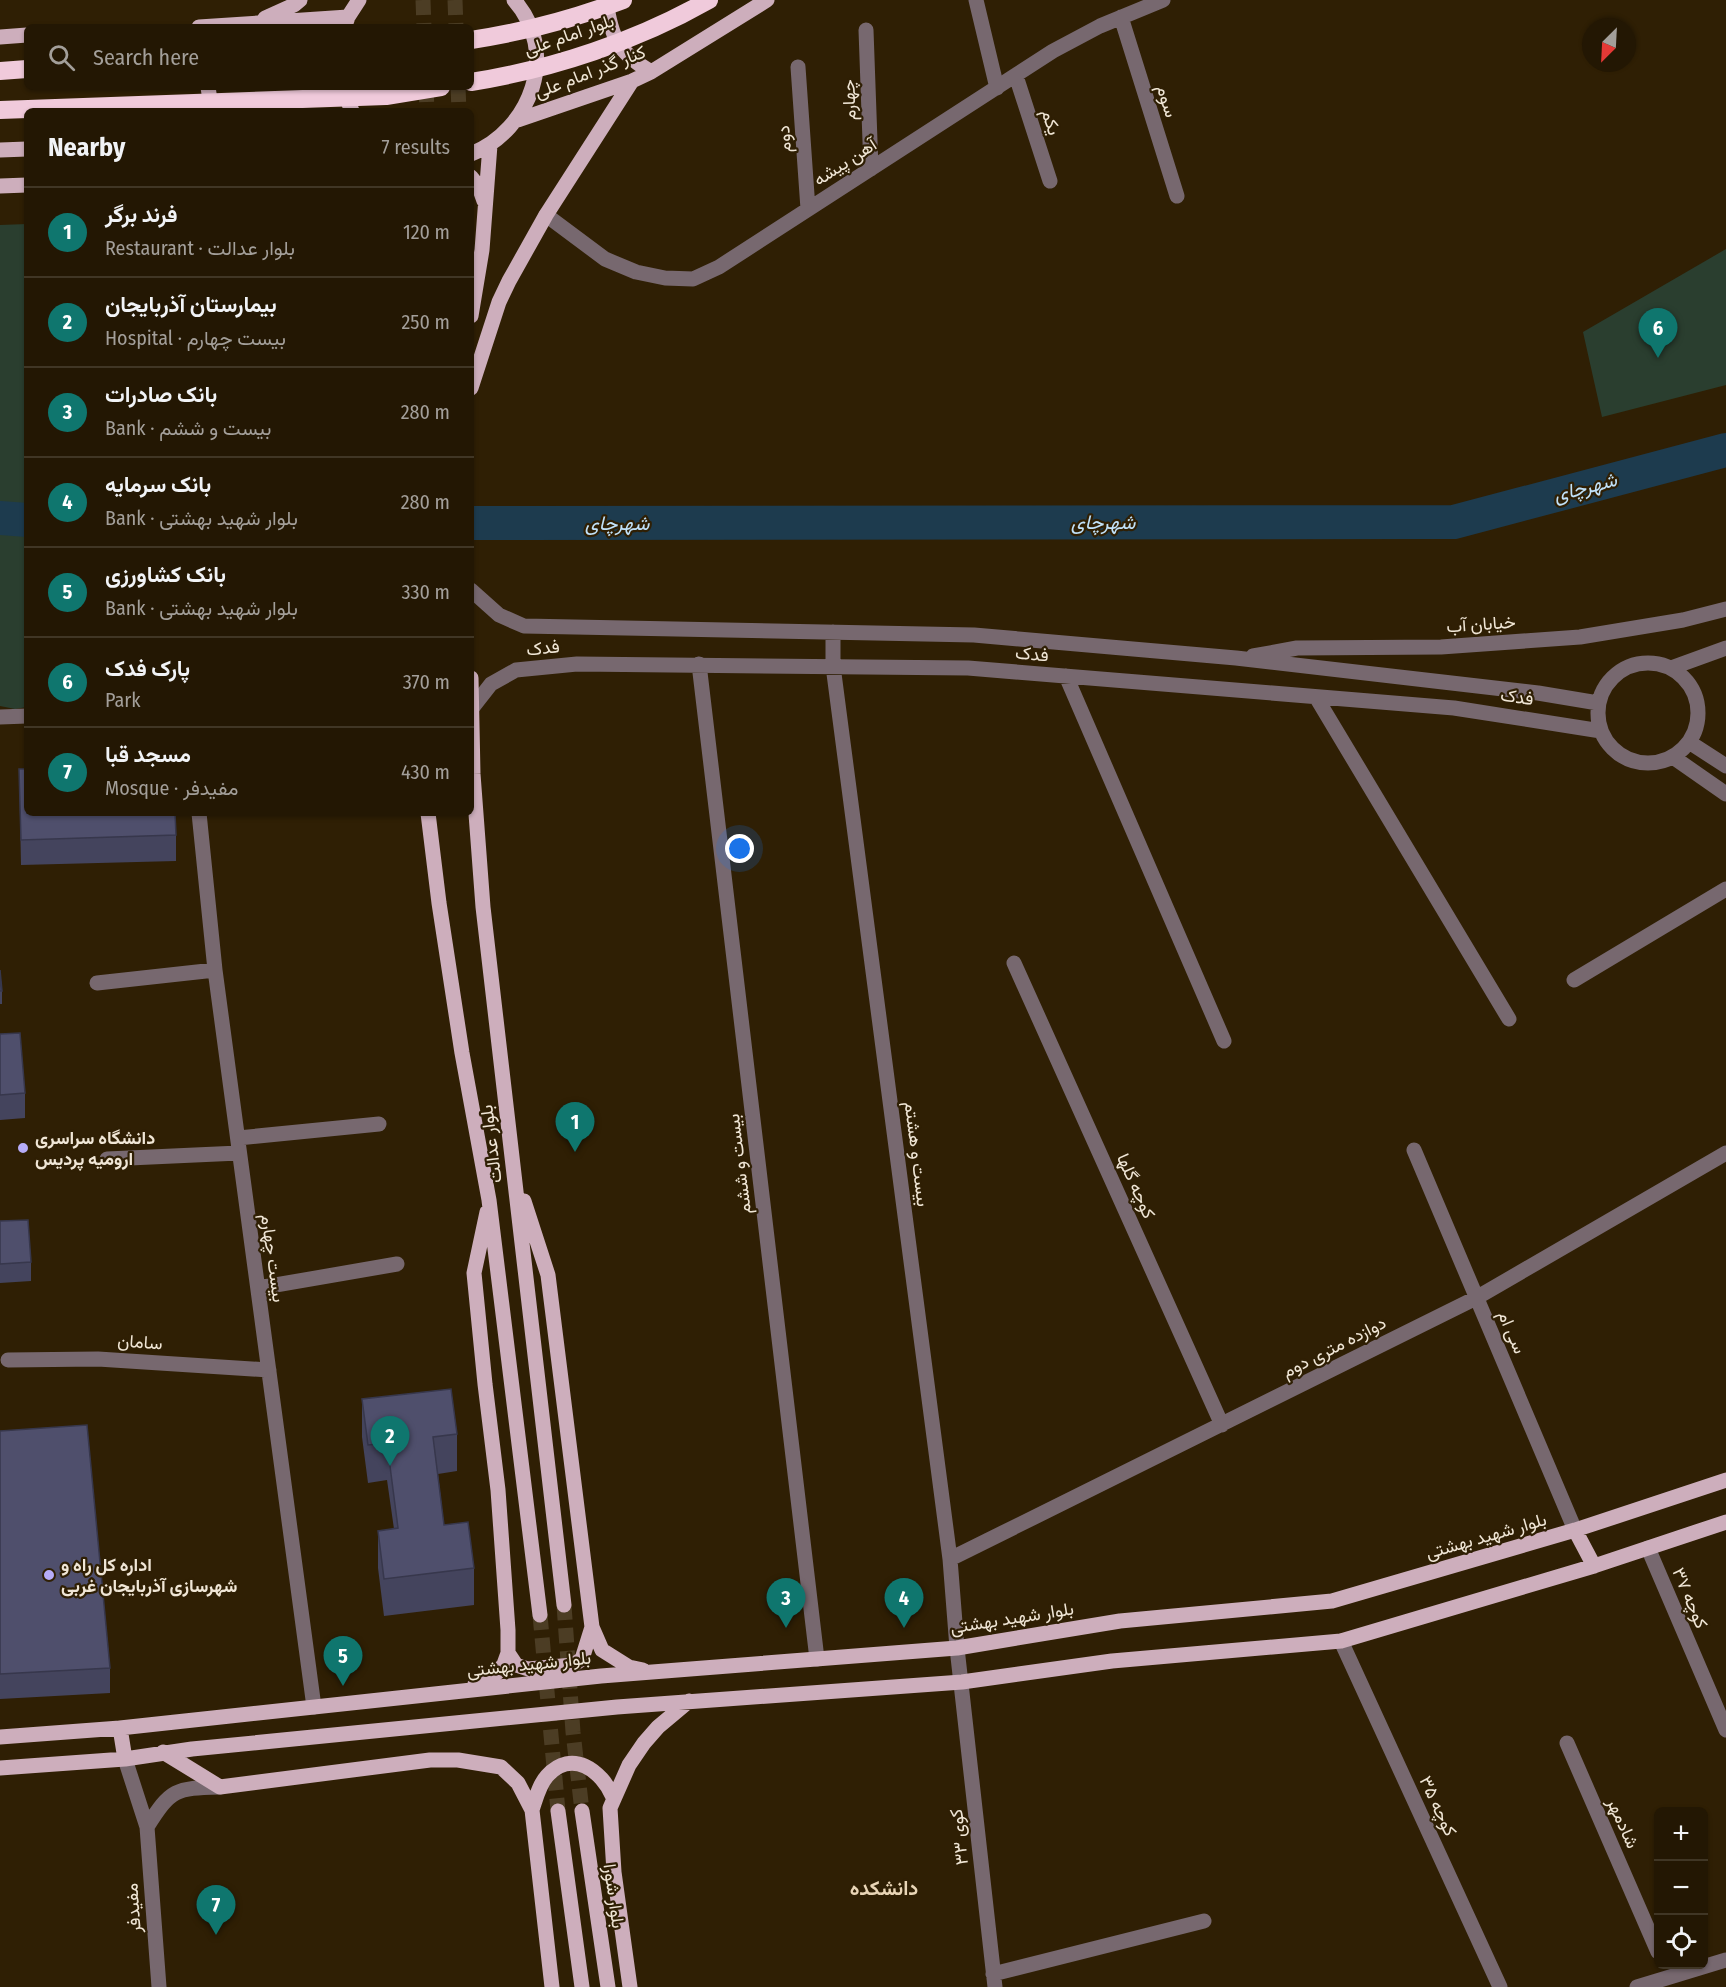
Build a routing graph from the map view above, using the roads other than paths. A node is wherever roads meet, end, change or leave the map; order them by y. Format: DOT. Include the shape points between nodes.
graph roads {
  1 [pos="300,0"];
  2 [pos="359,0"];
  3 [pos="514,0"];
  4 [pos="606,0"];
  5 [pos="623,0"];
  6 [pos="709,0"];
  7 [pos="767,0"];
  8 [pos="976,0"];
  9 [pos="1163,0"];
  10 [pos="1121,17"];
  11 [pos="346,22"];
  12 [pos="255,23"];
  13 [pos="241,24"];
  14 [pos="866,30"];
  15 [pos="24,35"];
  16 [pos="0,37"];
  17 [pos="474,40"];
  18 [pos="798,67"];
  19 [pos="24,69"];
  20 [pos="0,70"];
  21 [pos="651,72"];
  22 [pos="1016,76"];
  23 [pos="632,81"];
  24 [pos="474,82"];
  25 [pos="997,88"];
  26 [pos="208,90"];
  27 [pos="343,90"];
  28 [pos="423,90"];
  29 [pos="55,108"];
  30 [pos="208,108"];
  31 [pos="351,108"];
  32 [pos="24,109"];
  33 [pos="0,110"];
  34 [pos="518,120"];
  35 [pos="490,146"];
  36 [pos="24,149"];
  37 [pos="0,150"];
  38 [pos="474,153"];
  39 [pos="871,169"];
  40 [pos="474,181"];
  41 [pos="1050,181"];
  42 [pos="24,185"];
  43 [pos="0,186"];
  44 [pos="1177,196"];
  45 [pos="486,207"];
  46 [pos="808,209"];
  47 [pos="546,215"];
  48 [pos="474,298"];
  49 [pos="474,379"];
  50 [pos="474,593"];
  51 [pos="1726,609"];
  52 [pos="832,632"];
  53 [pos="1726,648"];
  54 [pos="1236,658"];
  55 [pos="699,664"];
  56 [pos="833,666"];
  57 [pos="1671,668"];
  58 [pos="1066,676"];
  59 [pos="1316,697"];
  60 [pos="1598,702"];
  61 [pos="474,707"];
  62 [pos="24,716"];
  63 [pos="0,717"];
  64 [pos="1601,731"];
  65 [pos="1689,742"];
  66 [pos="1673,757"];
  67 [pos="1726,766"];
  68 [pos="474,787"];
  69 [pos="1726,794"];
  70 [pos="199,816"];
  71 [pos="428,816"];
  72 [pos="1726,889"];
  73 [pos="1014,963"];
  74 [pos="215,970"];
  75 [pos="1574,980"];
  76 [pos="97,983"];
  77 [pos="1509,1019"];
  78 [pos="1224,1041"];
  79 [pos="379,1124"];
  80 [pos="238,1145"];
  81 [pos="1414,1150"];
  82 [pos="1726,1153"];
  83 [pos="107,1159"];
  84 [pos="513,1169"];
  85 [pos="489,1200"];
  86 [pos="397,1264"];
  87 [pos="258,1288"];
  88 [pos="1476,1298"];
  89 [pos="8,1359"];
  90 [pos="269,1370"];
  91 [pos="1222,1425"];
  92 [pos="1726,1480"];
  93 [pos="1726,1522"];
  94 [pos="1575,1530"];
  95 [pos="1647,1548"];
  96 [pos="950,1558"];
  97 [pos="1594,1566"];
  98 [pos="564,1605"];
  99 [pos="540,1615"];
  100 [pos="592,1627"];
  101 [pos="1341,1641"];
  102 [pos="957,1648"];
  103 [pos="508,1653"];
  104 [pos="817,1659"];
  105 [pos="652,1672"];
  106 [pos="962,1682"];
  107 [pos="452,1691"];
  108 [pos="689,1701"];
  109 [pos="314,1707"];
  110 [pos="120,1728"];
  111 [pos="1726,1730"];
  112 [pos="0,1737"];
  113 [pos="1567,1743"];
  114 [pos="164,1752"];
  115 [pos="125,1759"];
  116 [pos="0,1768"];
  117 [pos="220,1787"];
  118 [pos="613,1797"];
  119 [pos="532,1810"];
  120 [pos="558,1811"];
  121 [pos="582,1811"];
  122 [pos="147,1827"];
  123 [pos="1204,1922"];
  124 [pos="1654,1941"];
  125 [pos="1726,1960"];
  126 [pos="1667,1971"];
  127 [pos="994,1981"];
  128 [pos="159,1987"];
  129 [pos="552,1987"];
  130 [pos="582,1987"];
  131 [pos="608,1987"];
  132 [pos="630,1987"];
  133 [pos="1500,1987"];
  134 [pos="1637,1987"];
  1 -- 12 [label="main road"];
  2 -- 11 [label="main road"];
  3 -- 34 [label="main road" via="522,8 534,36 537,65 531,94"];
  4 -- 21 [label="main road" via="609,23 620,46"];
  5 -- 17 [label="highway, بلوار امام علی, bridge" via="583,16"];
  6 -- 24 [label="highway, بلوار امام علی, bridge" via="675,19 596,51 516,75"];
  7 -- 21 [label="main road, کنار گذر امام علی"];
  8 -- 25 [label="street"];
  9 -- 10 [label="street, آهن پیشه"];
  10 -- 22 [label="street, آهن پیشه" via="1053,51"];
  10 -- 44 [label="street, سوم"];
  11 -- 12 [label="main road"];
  12 -- 13 [label="main road"];
  14 -- 39 [label="street, چهارم"];
  15 -- 16 [label="main road"];
  18 -- 46 [label="street, دوم"];
  19 -- 20 [label="highway"];
  21 -- 23 [label="main road, کنار گذر امام علی"];
  22 -- 25 [label="street, آهن پیشه"];
  22 -- 41 [label="street, یکم"];
  23 -- 34 [label="main road, کنار گذر امام علی"];
  23 -- 47 [label="main road"];
  25 -- 39 [label="street, آهن پیشه"];
  26 -- 30 [label="main road"];
  27 -- 31 [label="main road"];
  28 -- 29 [label="highway, bridge" via="386,96"];
  32 -- 33 [label="highway, bridge"];
  34 -- 35 [label="main road"];
  35 -- 38 [label="main road"];
  35 -- 45 [label="main road"];
  36 -- 37 [label="main road"];
  39 -- 46 [label="street, آهن پیشه"];
  40 -- 45 [label="main road"];
  42 -- 43 [label="main road"];
  45 -- 48 [label="main road"];
  46 -- 47 [label="street, آهن پیشه" via="719,267 693,279 646,274 605,259"];
  47 -- 49 [label="main road" via="499,302"];
  50 -- 52 [label="street, فدک" via="499,615 524,626"];
  51 -- 54 [label="street, خیابان آب" via="1581,636 1441,646 1297,648"];
  52 -- 54 [label="street, فدک" via="974,635"];
  52 -- 56 [label="street, بیست و هشتم"];
  53 -- 57 [label="street"];
  54 -- 60 [label="street, فدک"];
  55 -- 56 [label="street, فدک"];
  55 -- 61 [label="street, فدک" via="577,664 516,670 491,684"];
  55 -- 104 [label="street, بیست و ششم"];
  56 -- 58 [label="street, فدک" via="968,668"];
  56 -- 96 [label="street, بیست و هشتم"];
  57 -- 60 [label="street" via="1653,663 1626,668 1605,686"];
  57 -- 65 [label="street" via="1694,693 1698,709"];
  58 -- 59 [label="street, فدک"];
  58 -- 78 [label="street"];
  59 -- 64 [label="street, فدک" via="1454,708"];
  59 -- 77 [label="street"];
  60 -- 64 [label="street"];
  62 -- 63 [label="street"];
  64 -- 66 [label="street" via="1623,757 1639,763"];
  65 -- 66 [label="street"];
  65 -- 67 [label="street"];
  66 -- 69 [label="street"];
  68 -- 84 [label="main road, بلوار عدالت" via="483,906"];
  70 -- 74 [label="street, بیست چهارم"];
  71 -- 85 [label="main road, بلوار عدالت" via="462,1053"];
  72 -- 75 [label="street"];
  73 -- 91 [label="street, کوچه گلها"];
  74 -- 76 [label="street"];
  74 -- 80 [label="street, بیست چهارم"];
  79 -- 80 [label="street"];
  80 -- 83 [label="street"];
  80 -- 87 [label="street, بیست چهارم"];
  81 -- 88 [label="street, سی ام"];
  82 -- 88 [label="street, دوازده متری دوم"];
  84 -- 98 [label="main road, بلوار عدالت"];
  84 -- 100 [label="main road" via="548,1275"];
  85 -- 99 [label="main road, بلوار عدالت"];
  85 -- 103 [label="main road" via="474,1273 498,1490"];
  86 -- 87 [label="street"];
  87 -- 90 [label="street, بیست چهارم"];
  88 -- 91 [label="street, دوازده متری دوم"];
  88 -- 94 [label="street, سی ام"];
  89 -- 90 [label="street, سامان" via="98,1359"];
  90 -- 109 [label="street, بیست چهارم"];
  91 -- 96 [label="street, دوازده متری دوم"];
  92 -- 94 [label="main road, بلوار شهید بهشتی"];
  93 -- 95 [label="main road"];
  94 -- 97 [label="main road"];
  94 -- 102 [label="main road, بلوار شهید بهشتی" via="1332,1601 1120,1621"];
  95 -- 97 [label="main road"];
  95 -- 111 [label="street, کوچه ۳۷"];
  96 -- 102 [label="street, بیست و هشتم"];
  97 -- 101 [label="main road"];
  100 -- 103 [label="main road" via="582,1659 573,1665 528,1669 516,1665"];
  100 -- 105 [label="main road" via="602,1650 629,1667"];
  101 -- 106 [label="main road" via="1112,1661"];
  101 -- 133 [label="street, کوچه ۳۵"];
  102 -- 104 [label="main road, بلوار شهید بهشتی"];
  102 -- 106 [label="street, کوی ۳۳"];
  103 -- 107 [label="main road" via="504,1664 489,1679"];
  104 -- 105 [label="main road, بلوار شهید بهشتی"];
  105 -- 107 [label="main road, بلوار شهید بهشتی"];
  106 -- 108 [label="main road"];
  106 -- 127 [label="street, کوی ۳۳"];
  107 -- 109 [label="main road, بلوار شهید بهشتی"];
  108 -- 114 [label="main road"];
  108 -- 118 [label="main road" via="644,1743"];
  109 -- 110 [label="main road, بلوار شهید بهشتی"];
  110 -- 112 [label="main road, بلوار شهید بهشتی"];
  110 -- 115 [label="main road"];
  113 -- 124 [label="street, شادمهر"];
  114 -- 115 [label="main road"];
  114 -- 117 [label="main road"];
  115 -- 116 [label="main road"];
  115 -- 122 [label="street, مفیدفر"];
  117 -- 119 [label="main road" via="430,1760 458,1760 501,1767 518,1783"];
  117 -- 122 [label="street" via="196,1787 173,1793"];
  118 -- 119 [label="main road" via="607,1782 589,1766 571,1764 549,1774"];
  118 -- 132 [label="main road" via="610,1808 614,1872"];
  119 -- 129 [label="main road"];
  120 -- 130 [label="main road"];
  121 -- 131 [label="main road, بلوار شورا"];
  122 -- 128 [label="street, مفیدفر"];
  123 -- 127 [label="street"];
  125 -- 126 [label="street"];
  126 -- 134 [label="street"];
}
